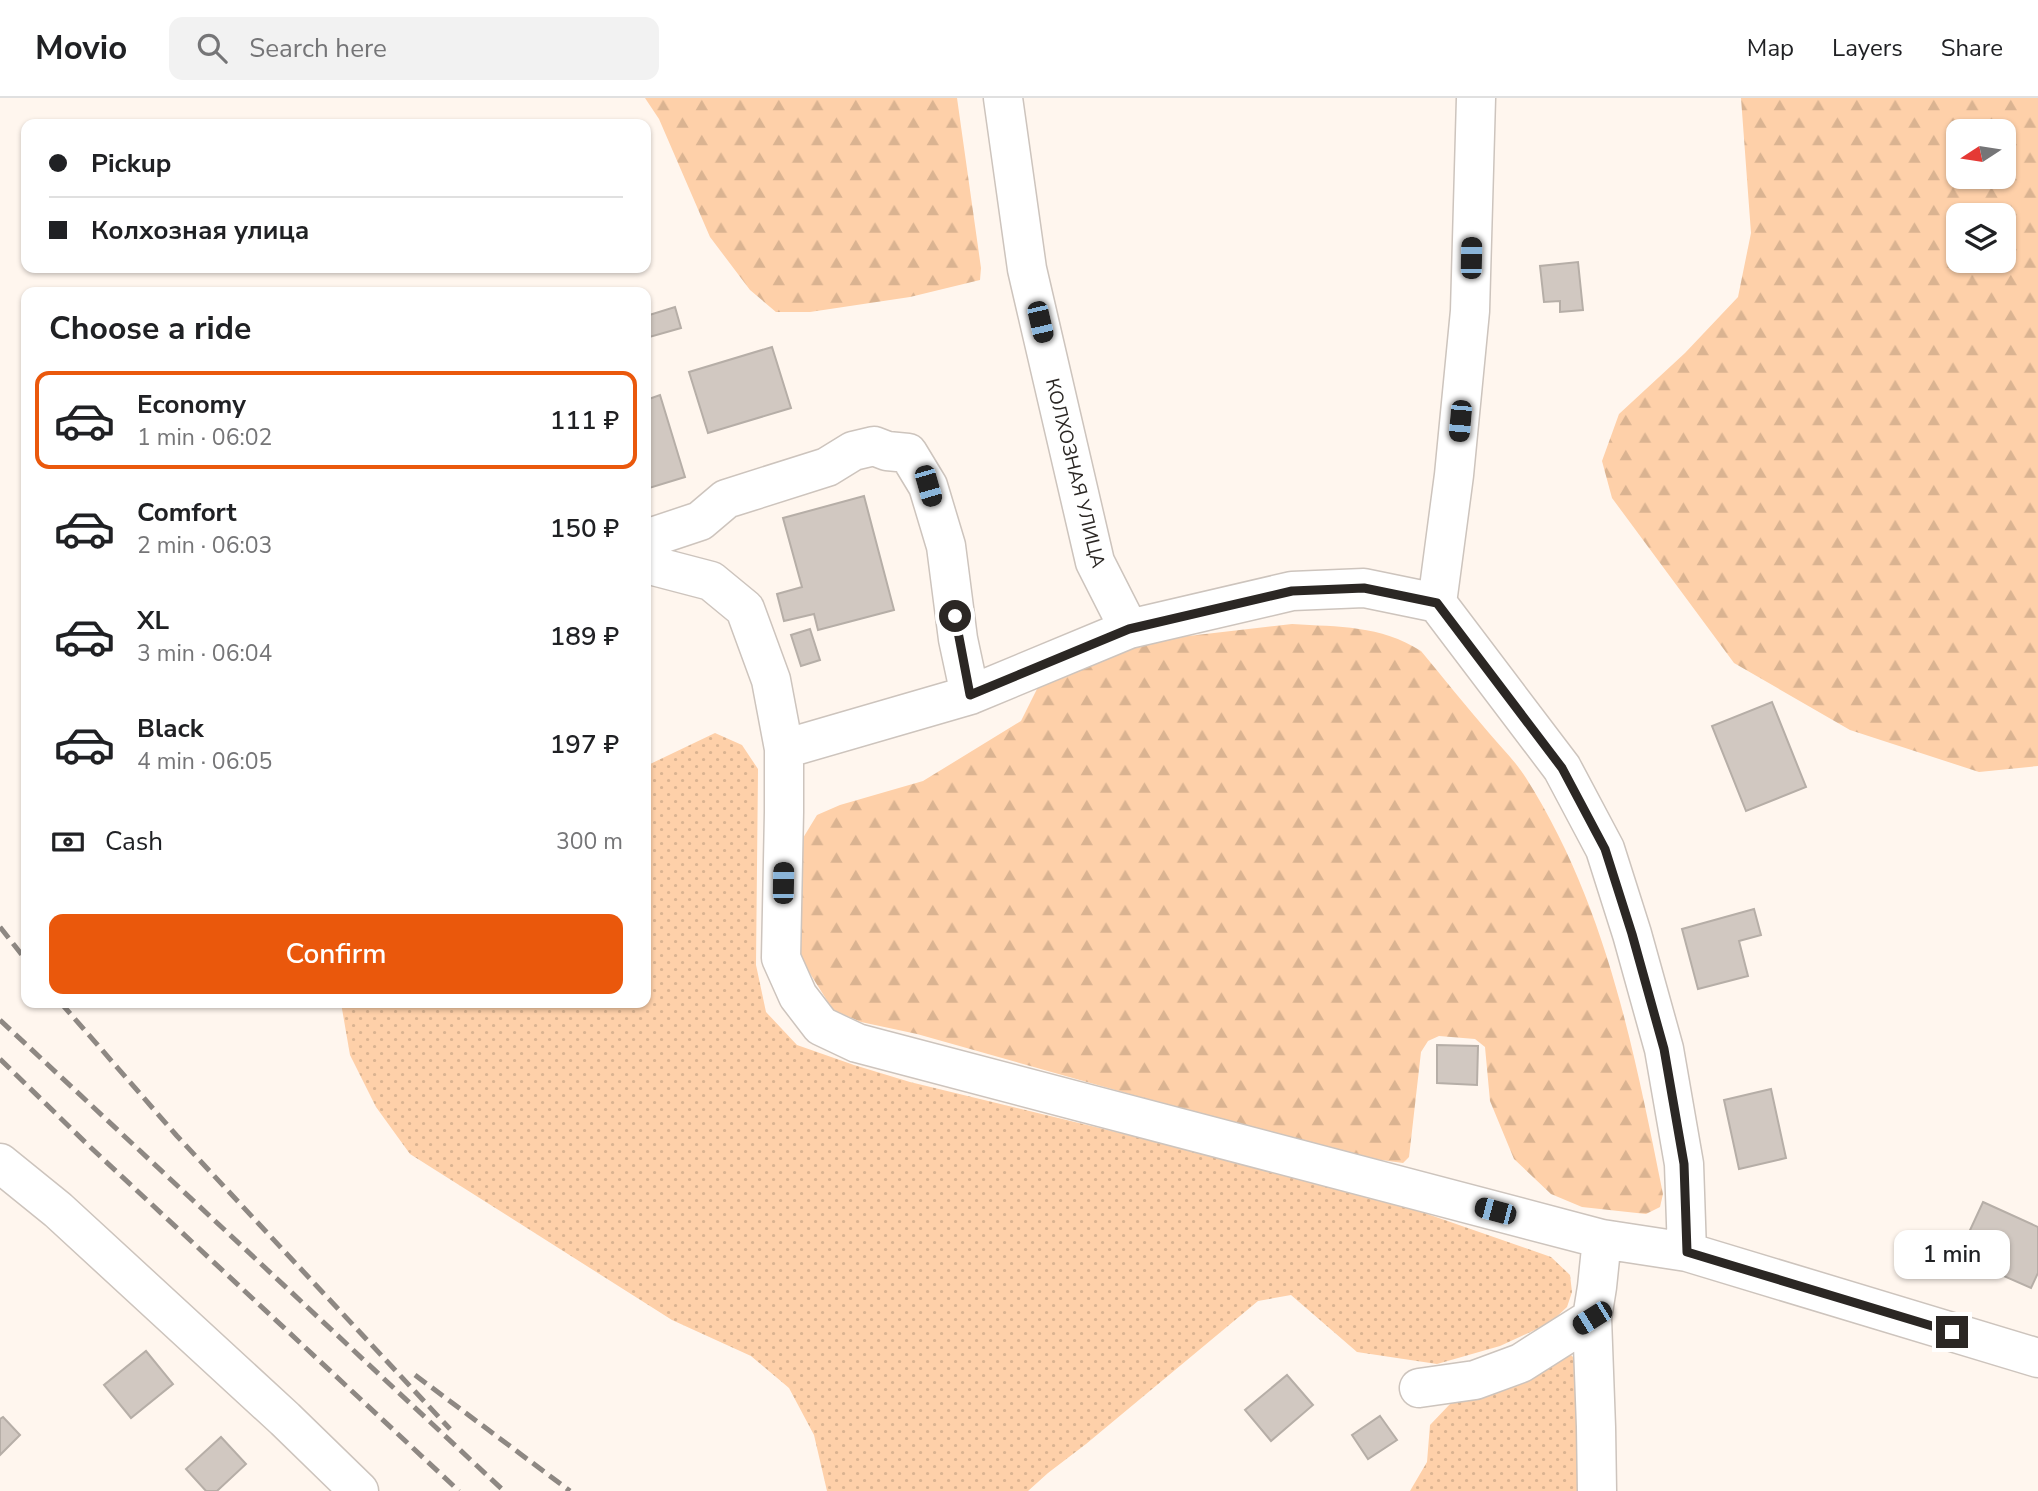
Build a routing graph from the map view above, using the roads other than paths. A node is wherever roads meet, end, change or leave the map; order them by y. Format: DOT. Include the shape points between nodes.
graph roads {
  1 [pos="1003,98"];
  2 [pos="1476,98"];
  3 [pos="651,537"];
  4 [pos="651,565"];
  5 [pos="1437,603"];
  6 [pos="1129,629"];
  7 [pos="970,695"];
  8 [pos="784,749"];
  9 [pos="0,1163"];
  10 [pos="1602,1239"];
  11 [pos="1687,1252"];
  12 [pos="1592,1318"];
  13 [pos="2038,1358"];
  14 [pos="1419,1388"];
  15 [pos="359,1491"];
  16 [pos="1597,1491"];
  1 -- 6 [label="street, КОЛХОЗНАЯ УЛИЦА" via="1027,269 1095,562"];
  2 -- 5 [label="street" via="1470,312"];
  3 -- 7 [label="street" via="700,521 726,499 827,467 853,451 874,446 908,453 928,486 946,546"];
  4 -- 8 [label="street" via="711,582 745,609 772,680"];
  5 -- 6 [label="street" via="1364,588 1292,591"];
  5 -- 11 [label="street" via="1562,768 1605,849 1664,1049 1684,1164"];
  6 -- 7 [label="street"];
  7 -- 8 [label="street"];
  8 -- 10 [label="street" via="781,958 798,996 821,1026 857,1043"];
  9 -- 15 [label="street" via="68,1219"];
  10 -- 11 [label="street"];
  10 -- 12 [label="street"];
  11 -- 13 [label="street"];
  12 -- 14 [label="street" via="1521,1363 1475,1380"];
  12 -- 16 [label="street"];
}
